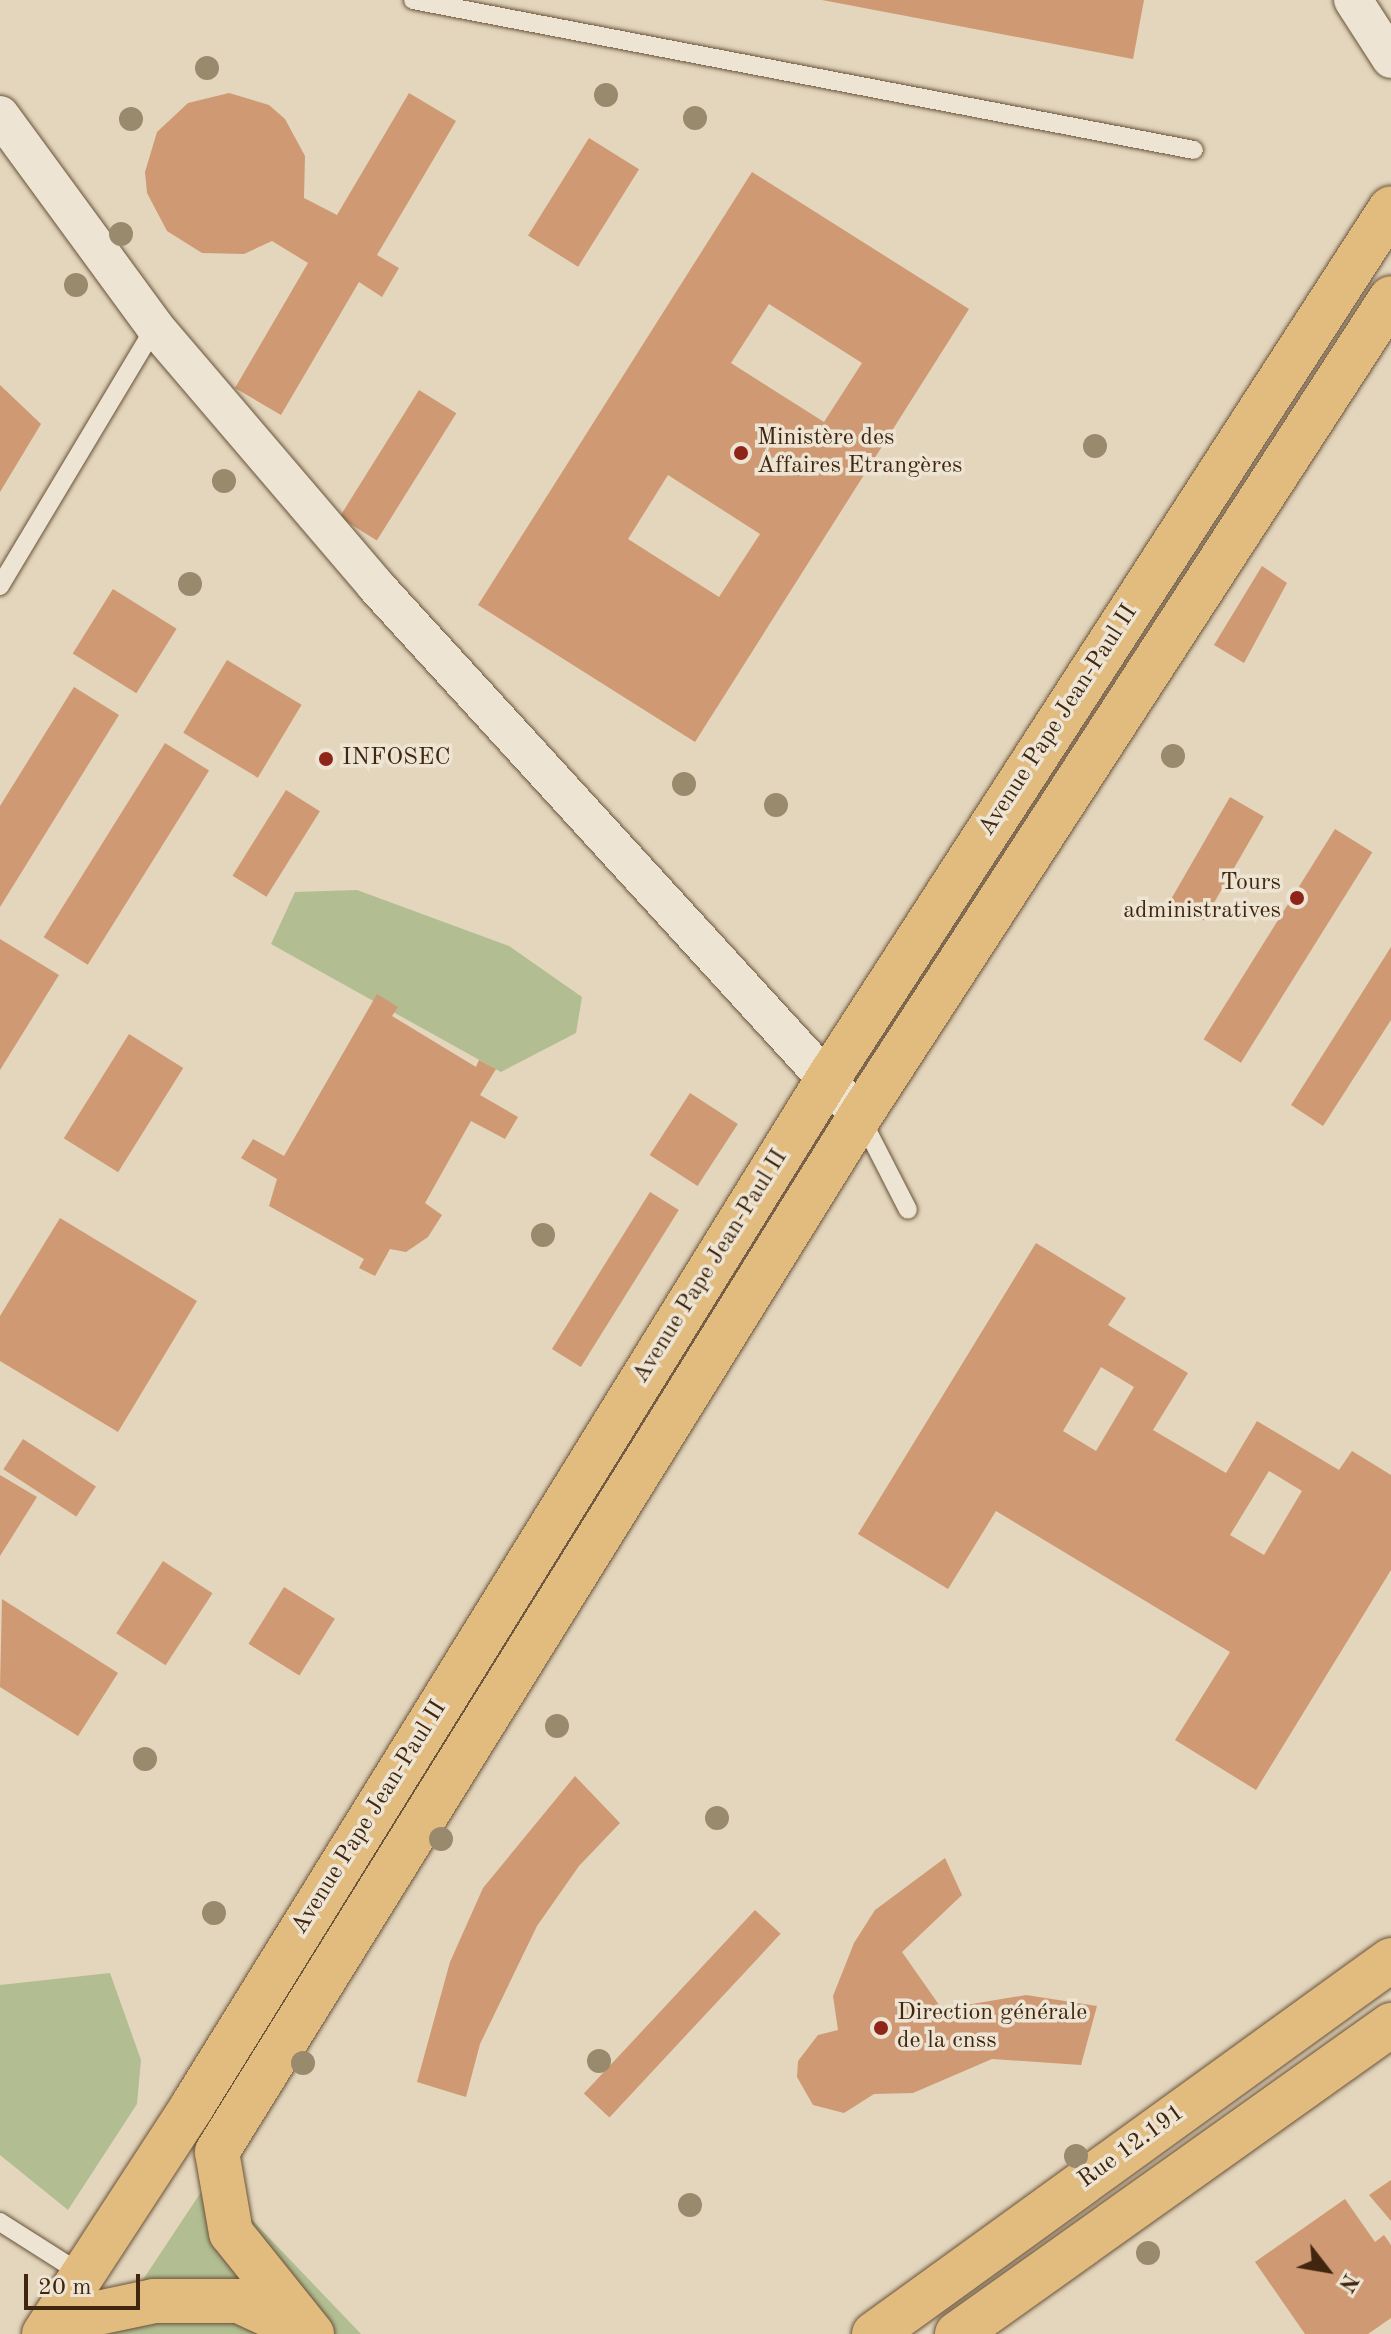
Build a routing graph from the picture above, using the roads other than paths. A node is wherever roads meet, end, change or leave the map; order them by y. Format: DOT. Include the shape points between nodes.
graph roads {
  1 [pos="413,0"];
  2 [pos="1353,0"];
  3 [pos="1391,59"];
  4 [pos="0,115"];
  5 [pos="1194,150"];
  6 [pos="1391,208"];
  7 [pos="1391,298"];
  8 [pos="155,327"];
  9 [pos="0,586"];
  10 [pos="827,1080"];
  11 [pos="860,1116"];
  12 [pos="908,1210"];
  13 [pos="1391,1960"];
  14 [pos="1391,2025"];
  15 [pos="0,2222"];
  16 [pos="82,2274"];
  17 [pos="44,2334"];
  18 [pos="60,2334"];
  19 [pos="311,2334"];
  20 [pos="874,2334"];
  21 [pos="957,2334"];
  1 -- 5 [label="lane"];
  2 -- 3 [label="street"];
  4 -- 8 [label="street"];
  6 -- 10 [label="main road, Avenue Pape Jean-Paul II"];
  7 -- 11 [label="main road, Avenue Pape Jean-Paul II"];
  8 -- 9 [label="lane"];
  8 -- 10 [label="street" via="375,585"];
  10 -- 11 [label="street"];
  10 -- 16 [label="main road, Avenue Pape Jean-Paul II" via="202,2091"];
  11 -- 12 [label="lane"];
  11 -- 19 [label="main road, Avenue Pape Jean-Paul II" via="217,2152 231,2233"];
  13 -- 20 [label="main road, Rue 12.191"];
  14 -- 21 [label="main road, Rue 12.191"];
  15 -- 16 [label="lane"];
  16 -- 17 [label="main road, Avenue Pape Jean-Paul II"];
  18 -- 19 [label="main road" via="93,2314 182,2301 239,2301"];
}
